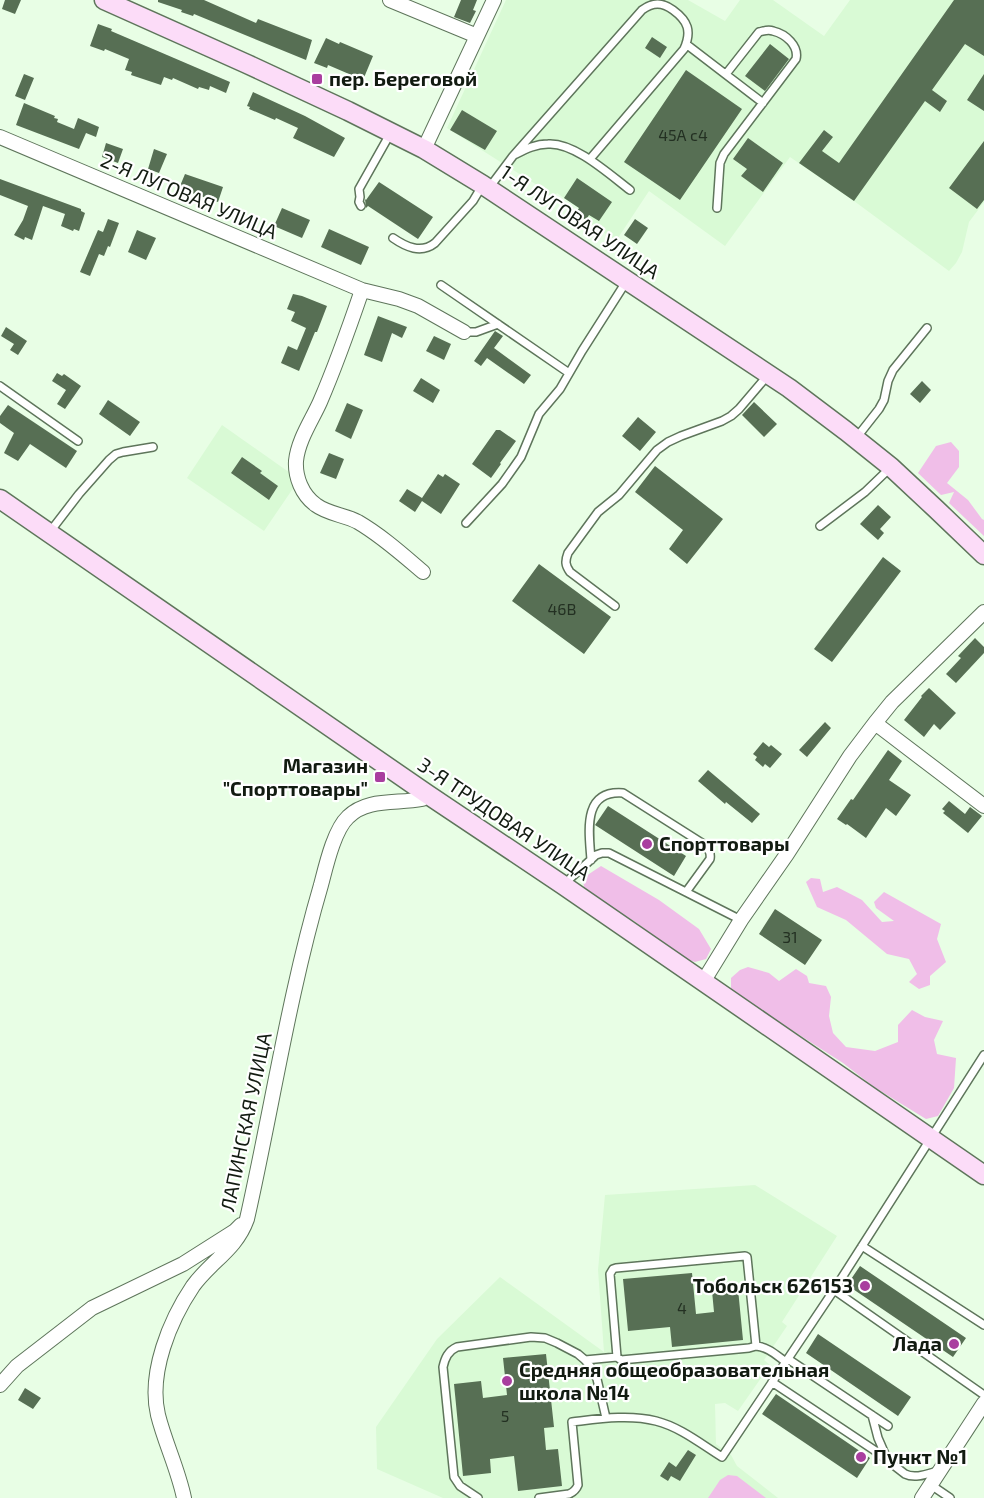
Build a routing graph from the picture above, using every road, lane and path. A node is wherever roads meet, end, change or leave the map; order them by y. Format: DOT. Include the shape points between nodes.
graph roads {
  1 [pos="104,0"];
  2 [pos="390,0"];
  3 [pos="494,0"];
  4 [pos="477,36"];
  5 [pos="686,44"];
  6 [pos="726,74"];
  7 [pos="763,103"];
  8 [pos="391,132"];
  9 [pos="0,137"];
  10 [pos="424,149"];
  11 [pos="513,156"];
  12 [pos="590,159"];
  13 [pos="486,187"];
  14 [pos="630,190"];
  15 [pos="361,206"];
  16 [pos="717,208"];
  17 [pos="393,238"];
  18 [pos="628,280"];
  19 [pos="441,285"];
  20 [pos="362,290"];
  21 [pos="498,324"];
  22 [pos="927,328"];
  23 [pos="464,332"];
  24 [pos="569,373"];
  25 [pos="768,374"];
  26 [pos="0,387"];
  27 [pos="855,439"];
  28 [pos="78,441"];
  29 [pos="153,447"];
  30 [pos="891,467"];
  31 [pos="0,499"];
  32 [pos="466,523"];
  33 [pos="820,526"];
  34 [pos="49,533"];
  35 [pos="984,555"];
  36 [pos="423,572"];
  37 [pos="615,606"];
  38 [pos="984,612"];
  39 [pos="874,723"];
  40 [pos="427,794"];
  41 [pos="984,806"];
  42 [pos="591,860"];
  43 [pos="563,885"];
  44 [pos="686,892"];
  45 [pos="741,920"];
  46 [pos="703,982"];
  47 [pos="984,1054"];
  48 [pos="931,1139"];
  49 [pos="984,1175"];
  50 [pos="247,1219"];
  51 [pos="862,1246"];
  52 [pos="834,1290"];
  53 [pos="984,1325"];
  54 [pos="756,1346"];
  55 [pos="617,1357"];
  56 [pos="585,1360"];
  57 [pos="787,1360"];
  58 [pos="772,1382"];
  59 [pos="0,1385"];
  60 [pos="984,1395"];
  61 [pos="984,1403"];
  62 [pos="872,1415"];
  63 [pos="606,1419"];
  64 [pos="888,1426"];
  65 [pos="888,1461"];
  66 [pos="940,1470"];
  67 [pos="931,1485"];
  68 [pos="184,1498"];
  69 [pos="478,1498"];
  70 [pos="539,1498"];
  71 [pos="922,1498"];
  72 [pos="950,1498"];
  1 -- 8 [label="street, 1-Я ЛУГОВАЯ УЛИЦА"];
  2 -- 4 [label="street"];
  3 -- 4 [label="street"];
  4 -- 10 [label="street"];
  5 -- 6 [label="lane"];
  5 -- 11 [label="lane" via="684,18 666,5 648,6"];
  5 -- 12 [label="lane"];
  6 -- 7 [label="lane"];
  6 -- 7 [label="lane" via="759,32 772,30 793,43 796,59"];
  7 -- 16 [label="lane" via="720,163"];
  8 -- 10 [label="street, 1-Я ЛУГОВАЯ УЛИЦА"];
  8 -- 15 [label="lane" via="358,189"];
  9 -- 20 [label="street, 2-Я ЛУГОВАЯ УЛИЦА"];
  10 -- 13 [label="street, 1-Я ЛУГОВАЯ УЛИЦА"];
  11 -- 12 [label="lane" via="537,145 556,144"];
  11 -- 13 [label="lane"];
  12 -- 14 [label="lane"];
  13 -- 17 [label="lane" via="429,248 412,248"];
  13 -- 18 [label="street, 1-Я ЛУГОВАЯ УЛИЦА"];
  18 -- 24 [label="lane"];
  18 -- 25 [label="street, 1-Я ЛУГОВАЯ УЛИЦА"];
  19 -- 21 [label="lane"];
  20 -- 23 [label="street, 2-Я ЛУГОВАЯ УЛИЦА" via="399,298"];
  20 -- 36 [label="street" via="332,373 298,449 298,479 316,505 360,523"];
  21 -- 23 [label="lane"];
  21 -- 24 [label="lane"];
  22 -- 27 [label="lane" via="893,370 884,400"];
  24 -- 32 [label="lane" via="538,414 521,458"];
  25 -- 27 [label="street, 1-Я ЛУГОВАЯ УЛИЦА"];
  25 -- 37 [label="lane" via="730,416 657,450 620,495 598,512 568,553 565,560 570,572"];
  26 -- 28 [label="lane"];
  27 -- 30 [label="street, 1-Я ЛУГОВАЯ УЛИЦА"];
  29 -- 34 [label="lane" via="123,452 109,460"];
  30 -- 33 [label="lane" via="866,492"];
  30 -- 35 [label="street, 1-Я ЛУГОВАЯ УЛИЦА"];
  31 -- 34 [label="street, 3-Я ТРУДОВАЯ УЛИЦА"];
  34 -- 40 [label="street, 3-Я ТРУДОВАЯ УЛИЦА"];
  38 -- 39 [label="street"];
  39 -- 41 [label="street"];
  39 -- 45 [label="street"];
  40 -- 43 [label="street, 3-Я ТРУДОВАЯ УЛИЦА"];
  40 -- 50 [label="street, ЛАПИНСКАЯ УЛИЦА" via="417,800 366,806 349,816 340,828 310,920"];
  42 -- 43 [label="lane"];
  42 -- 44 [label="lane" via="602,853 609,854"];
  42 -- 44 [label="lane" via="591,812 597,799 611,792 623,793 709,850 710,859"];
  43 -- 46 [label="street, 3-Я ТРУДОВАЯ УЛИЦА"];
  44 -- 45 [label="lane"];
  45 -- 46 [label="street"];
  46 -- 48 [label="street, 3-Я ТРУДОВАЯ УЛИЦА"];
  47 -- 48 [label="lane"];
  48 -- 49 [label="street, 3-Я ТРУДОВАЯ УЛИЦА"];
  48 -- 51 [label="lane"];
  50 -- 59 [label="street" via="183,1264 92,1308 17,1366"];
  50 -- 68 [label="street, ЛАПИНСКАЯ УЛИЦА" via="234,1244 190,1291 173,1323 157,1369 157,1409"];
  51 -- 52 [label="lane"];
  51 -- 53 [label="lane"];
  52 -- 57 [label="lane"];
  52 -- 60 [label="lane"];
  54 -- 55 [label="lane" via="621,1360"];
  54 -- 55 [label="lane" via="745,1256 613,1269 610,1274"];
  54 -- 57 [label="lane"];
  55 -- 56 [label="lane"];
  56 -- 63 [label="lane" via="597,1379"];
  56 -- 69 [label="lane" via="537,1336 457,1347 447,1354 443,1373 454,1477"];
  57 -- 58 [label="lane"];
  57 -- 62 [label="lane"];
  58 -- 63 [label="lane" via="722,1457 681,1431 656,1421"];
  58 -- 65 [label="lane"];
  61 -- 66 [label="street"];
  62 -- 64 [label="lane"];
  62 -- 65 [label="lane"];
  63 -- 70 [label="lane" via="572,1422 578,1485 574,1493"];
  65 -- 66 [label="lane" via="909,1476"];
  66 -- 67 [label="street"];
  67 -- 71 [label="street"];
  67 -- 72 [label="lane"];
}
